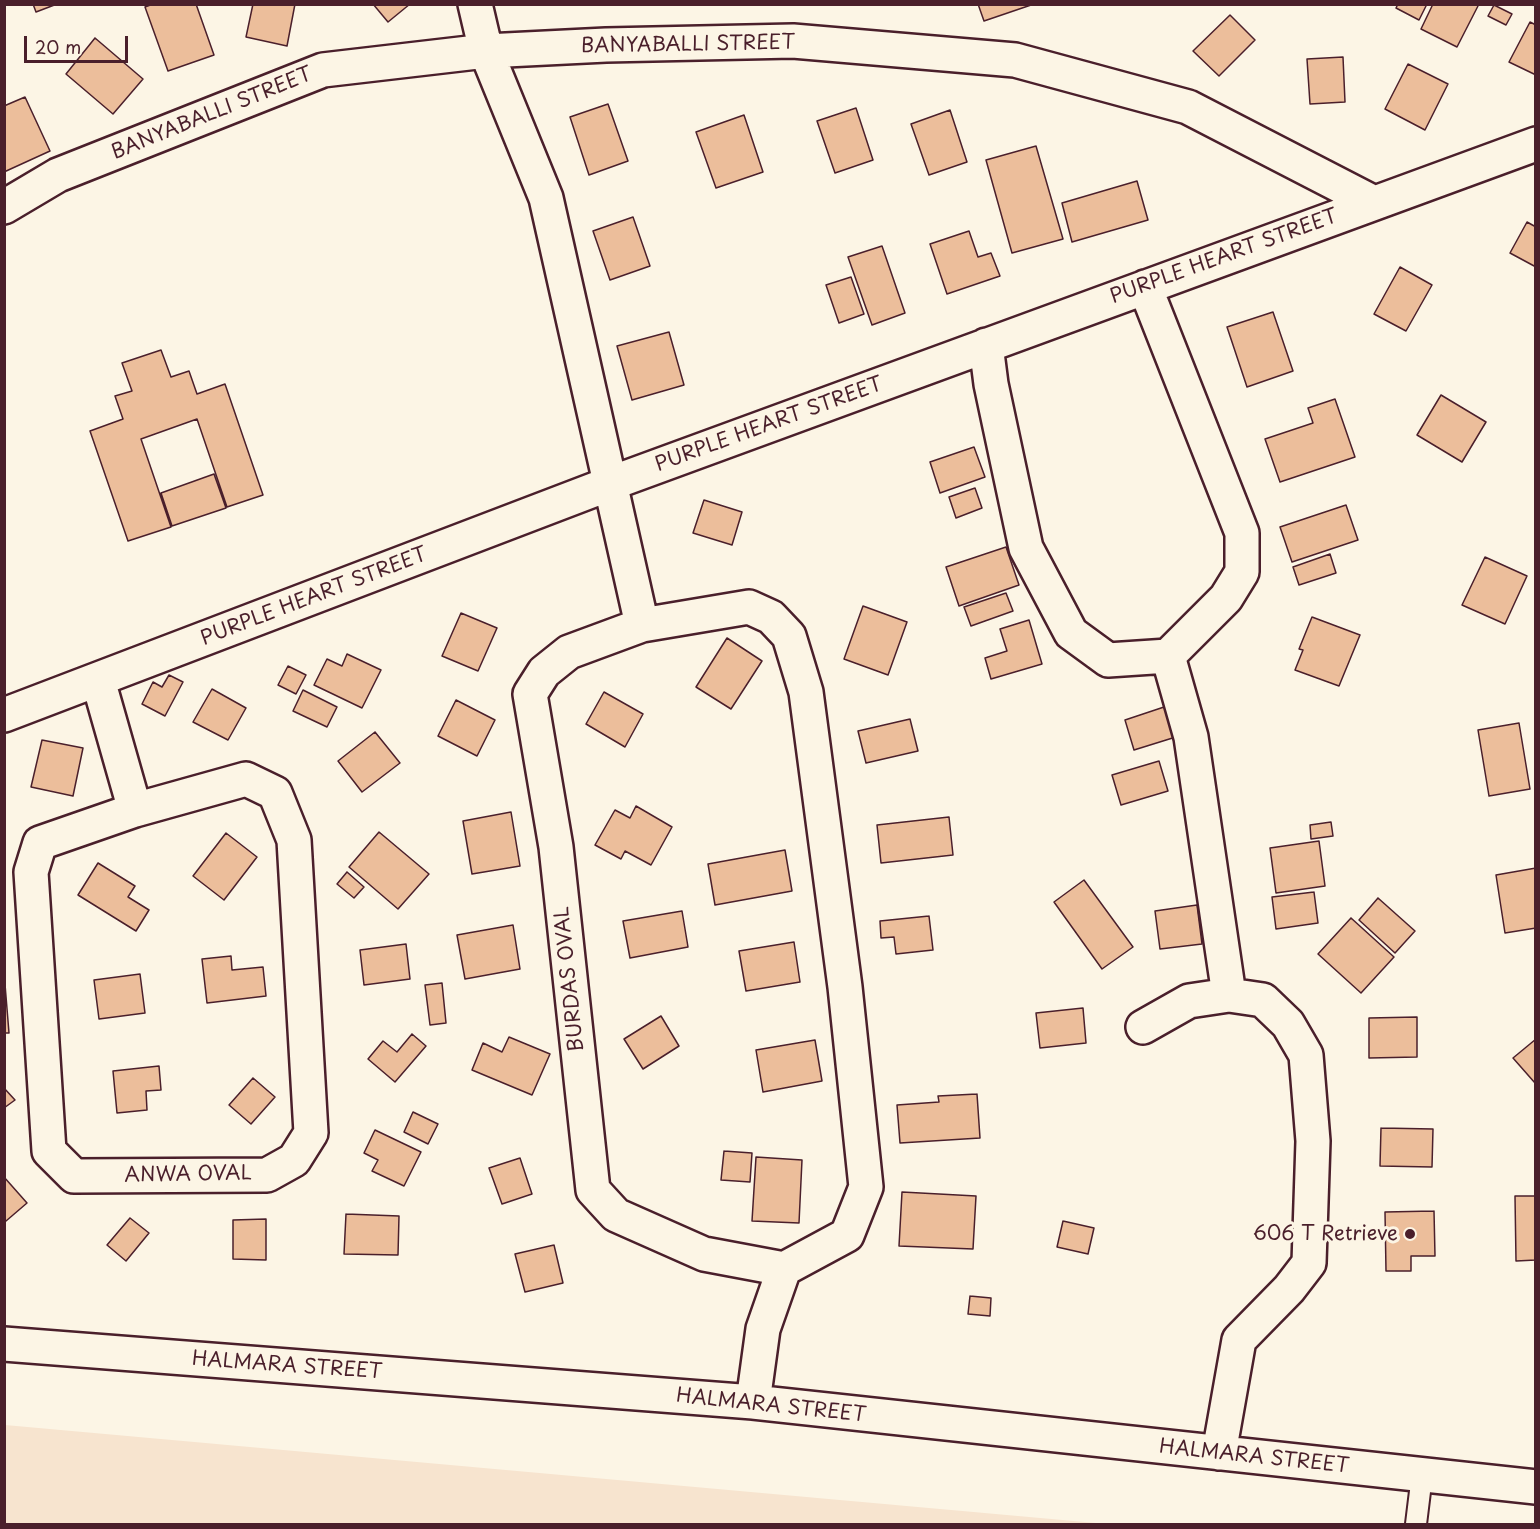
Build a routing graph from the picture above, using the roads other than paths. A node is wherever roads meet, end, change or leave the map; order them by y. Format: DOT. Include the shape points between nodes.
graph roads {
  1 [pos="475,4"];
  2 [pos="486,51"];
  3 [pos="1536,144"];
  4 [pos="1372,202"];
  5 [pos="4,207"];
  6 [pos="1145,287"];
  7 [pos="986,345"];
  8 [pos="609,484"];
  9 [pos="642,625"];
  10 [pos="1168,656"];
  11 [pos="98,680"];
  12 [pos="4,715"];
  13 [pos="135,810"];
  14 [pos="1229,995"];
  15 [pos="1143,1027"];
  16 [pos="784,1269"];
  17 [pos="4,1344"];
  18 [pos="753,1402"];
  19 [pos="1218,1453"];
  20 [pos="1422,1474"];
  21 [pos="1536,1487"];
  22 [pos="1416,1524"];
  1 -- 2 [label="street"];
  2 -- 4 [label="street, BANYABALLI STREET" via="794,41 1015,60 1188,107"];
  2 -- 5 [label="street, BANYABALLI STREET" via="323,70 58,175"];
  2 -- 8 [label="street" via="546,198"];
  3 -- 4 [label="street, PURPLE HEART STREET"];
  4 -- 6 [label="street, PURPLE HEART STREET"];
  6 -- 7 [label="street, PURPLE HEART STREET"];
  6 -- 10 [label="street" via="1242,533 1242,572 1226,598"];
  7 -- 8 [label="street, PURPLE HEART STREET"];
  7 -- 10 [label="street" via="1026,548 1071,633 1108,660"];
  8 -- 9 [label="street"];
  8 -- 11 [label="street, PURPLE HEART STREET"];
  9 -- 16 [label="street, BURDAS OVAL" via="748,607 771,617 789,636 806,692 845,987 866,1187 847,1235"];
  9 -- 16 [label="street, BURDAS OVAL" via="569,652 544,672 531,694 556,847 593,1190 616,1215 704,1254"];
  10 -- 14 [label="street" via="1191,737"];
  11 -- 12 [label="street, PURPLE HEART STREET"];
  11 -- 13 [label="street"];
  13 -- 13 [label="street, ANWA OVAL" via="246,779 275,793 294,840 311,1133 294,1160 267,1174 74,1176 49,1151 31,872 40,843"];
  14 -- 15 [label="street" via="1189,1001"];
  14 -- 19 [label="street" via="1263,1000 1288,1024 1306,1055 1313,1142 1309,1263 1239,1340"];
  16 -- 18 [label="street" via="763,1329"];
  17 -- 18 [label="street, HALMARA STREET"];
  18 -- 19 [label="street, HALMARA STREET"];
  19 -- 20 [label="street, HALMARA STREET"];
  20 -- 21 [label="street, HALMARA STREET"];
  20 -- 22 [label="lane"];
}
